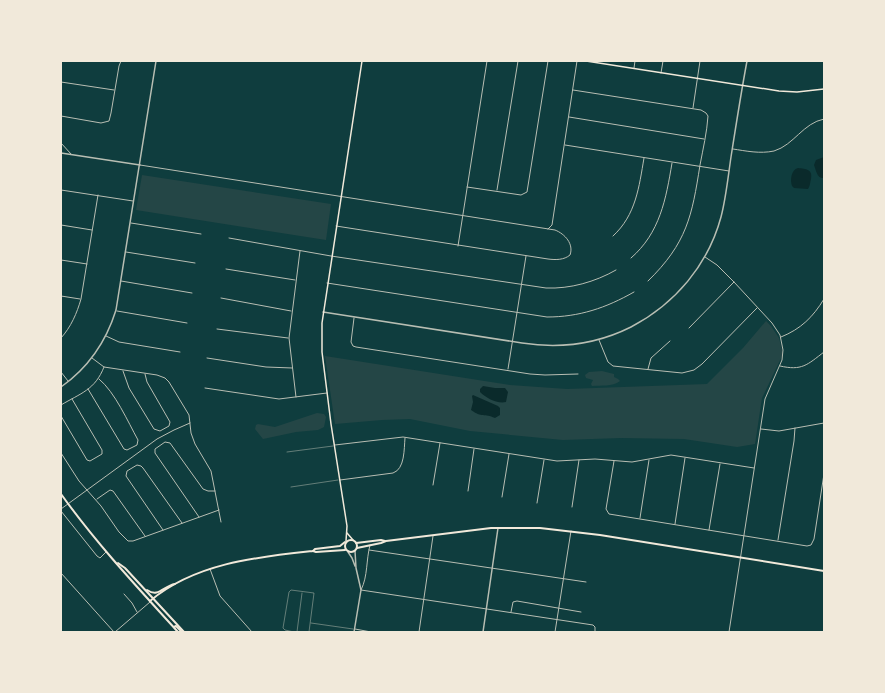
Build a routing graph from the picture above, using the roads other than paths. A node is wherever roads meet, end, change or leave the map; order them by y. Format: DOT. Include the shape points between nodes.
graph roads {
  1 [pos="121,61"];
  2 [pos="156,61"];
  3 [pos="362,61"];
  4 [pos="487,61"];
  5 [pos="518,61"];
  6 [pos="548,61"];
  7 [pos="577,61"];
  8 [pos="586,61"];
  9 [pos="606,61"];
  10 [pos="635,61"];
  11 [pos="663,61"];
  12 [pos="700,61"];
  13 [pos="747,61"];
  14 [pos="605,64"];
  15 [pos="634,69"];
  16 [pos="661,73"];
  17 [pos="697,79"];
  18 [pos="61,82"];
  19 [pos="743,86"];
  20 [pos="824,89"];
  21 [pos="115,90"];
  22 [pos="573,90"];
  23 [pos="692,108"];
  24 [pos="61,116"];
  25 [pos="569,117"];
  26 [pos="824,119"];
  27 [pos="705,139"];
  28 [pos="61,142"];
  29 [pos="564,145"];
  30 [pos="733,148"];
  31 [pos="61,153"];
  32 [pos="72,155"];
  33 [pos="644,158"];
  34 [pos="672,162"];
  35 [pos="140,165"];
  36 [pos="700,166"];
  37 [pos="729,171"];
  38 [pos="467,187"];
  39 [pos="61,190"];
  40 [pos="497,191"];
  41 [pos="98,195"];
  42 [pos="341,197"];
  43 [pos="134,201"];
  44 [pos="463,216"];
  45 [pos="130,223"];
  46 [pos="61,225"];
  47 [pos="336,226"];
  48 [pos="548,229"];
  49 [pos="93,230"];
  50 [pos="201,234"];
  51 [pos="613,236"];
  52 [pos="229,238"];
  53 [pos="458,246"];
  54 [pos="300,250"];
  55 [pos="126,252"];
  56 [pos="331,256"];
  57 [pos="526,256"];
  58 [pos="705,257"];
  59 [pos="631,258"];
  60 [pos="61,260"];
  61 [pos="195,263"];
  62 [pos="88,264"];
  63 [pos="226,269"];
  64 [pos="616,270"];
  65 [pos="295,280"];
  66 [pos="121,281"];
  67 [pos="648,281"];
  68 [pos="734,282"];
  69 [pos="327,283"];
  70 [pos="521,285"];
  71 [pos="634,292"];
  72 [pos="192,293"];
  73 [pos="61,296"];
  74 [pos="221,298"];
  75 [pos="81,299"];
  76 [pos="824,299"];
  77 [pos="758,307"];
  78 [pos="116,310"];
  79 [pos="292,311"];
  80 [pos="323,312"];
  81 [pos="517,312"];
  82 [pos="354,317"];
  83 [pos="187,323"];
  84 [pos="689,328"];
  85 [pos="217,329"];
  86 [pos="106,336"];
  87 [pos="61,338"];
  88 [pos="289,338"];
  89 [pos="781,338"];
  90 [pos="599,340"];
  91 [pos="670,341"];
  92 [pos="512,342"];
  93 [pos="180,352"];
  94 [pos="824,352"];
  95 [pos="92,358"];
  96 [pos="207,358"];
  97 [pos="780,366"];
  98 [pos="104,367"];
  99 [pos="292,368"];
  100 [pos="123,370"];
  101 [pos="508,370"];
  102 [pos="648,370"];
  103 [pos="61,372"];
  104 [pos="145,374"];
  105 [pos="578,374"];
  106 [pos="98,379"];
  107 [pos="68,382"];
  108 [pos="61,387"];
  109 [pos="205,388"];
  110 [pos="88,390"];
  111 [pos="328,393"];
  112 [pos="296,397"];
  113 [pos="72,399"];
  114 [pos="61,405"];
  115 [pos="61,416"];
  116 [pos="190,423"];
  117 [pos="824,423"];
  118 [pos="794,428"];
  119 [pos="760,429"];
  120 [pos="406,437"];
  121 [pos="440,442"];
  122 [pos="335,445"];
  123 [pos="474,448"];
  124 [pos="287,452"];
  125 [pos="61,453"];
  126 [pos="509,454"];
  127 [pos="685,457"];
  128 [pos="544,459"];
  129 [pos="649,459"];
  130 [pos="579,460"];
  131 [pos="614,460"];
  132 [pos="720,463"];
  133 [pos="754,468"];
  134 [pos="824,474"];
  135 [pos="340,480"];
  136 [pos="433,485"];
  137 [pos="291,487"];
  138 [pos="86,490"];
  139 [pos="216,491"];
  140 [pos="468,491"];
  141 [pos="61,494"];
  142 [pos="502,497"];
  143 [pos="96,500"];
  144 [pos="537,503"];
  145 [pos="68,504"];
  146 [pos="572,507"];
  147 [pos="61,510"];
  148 [pos="219,510"];
  149 [pos="199,517"];
  150 [pos="639,519"];
  151 [pos="221,522"];
  152 [pos="182,523"];
  153 [pos="674,524"];
  154 [pos="498,528"];
  155 [pos="163,530"];
  156 [pos="571,530"];
  157 [pos="709,530"];
  158 [pos="347,533"];
  159 [pos="434,534"];
  160 [pos="743,535"];
  161 [pos="145,536"];
  162 [pos="352,540"];
  163 [pos="386,541"];
  164 [pos="778,541"];
  165 [pos="346,542"];
  166 [pos="356,543"];
  167 [pos="371,545"];
  168 [pos="357,548"];
  169 [pos="369,550"];
  170 [pos="313,551"];
  171 [pos="347,551"];
  172 [pos="355,551"];
  173 [pos="107,552"];
  174 [pos="430,558"];
  175 [pos="740,558"];
  176 [pos="117,563"];
  177 [pos="356,568"];
  178 [pos="492,568"];
  179 [pos="209,569"];
  180 [pos="824,571"];
  181 [pos="61,573"];
  182 [pos="563,579"];
  183 [pos="586,582"];
  184 [pos="175,584"];
  185 [pos="144,589"];
  186 [pos="361,590"];
  187 [pos="303,591"];
  188 [pos="124,594"];
  189 [pos="154,599"];
  190 [pos="424,599"];
  191 [pos="150,601"];
  192 [pos="559,608"];
  193 [pos="486,609"];
  194 [pos="511,612"];
  195 [pos="581,612"];
  196 [pos="137,613"];
  197 [pos="557,619"];
  198 [pos="310,622"];
  199 [pos="174,627"];
  200 [pos="355,631"];
  201 [pos="114,632"];
  202 [pos="178,632"];
  203 [pos="183,632"];
  204 [pos="252,632"];
  205 [pos="294,632"];
  206 [pos="297,632"];
  207 [pos="309,632"];
  208 [pos="371,632"];
  209 [pos="419,632"];
  210 [pos="483,632"];
  211 [pos="555,632"];
  212 [pos="595,632"];
  213 [pos="729,632"];
  1 -- 21 [label="street"];
  2 -- 35 [label="street"];
  3 -- 42 [label="main road"];
  4 -- 38 [label="street"];
  5 -- 40 [label="street"];
  6 -- 40 [label="street" via="528,190 521,195"];
  7 -- 22 [label="street"];
  8 -- 14 [label="main road"];
  9 -- 14 [label="street"];
  10 -- 15 [label="street"];
  11 -- 16 [label="street"];
  12 -- 17 [label="street"];
  13 -- 19 [label="street"];
  14 -- 15 [label="main road"];
  15 -- 16 [label="main road"];
  16 -- 17 [label="main road"];
  17 -- 19 [label="main road"];
  17 -- 23 [label="street"];
  18 -- 21 [label="street"];
  19 -- 20 [label="main road" via="788,92"];
  19 -- 30 [label="street"];
  21 -- 24 [label="street" via="110,119 106,122"];
  22 -- 23 [label="street"];
  22 -- 25 [label="street"];
  23 -- 27 [label="street" via="706,113 708,120"];
  25 -- 27 [label="street"];
  25 -- 29 [label="street"];
  26 -- 30 [label="street" via="810,124 787,144 774,151 762,153"];
  27 -- 36 [label="street"];
  28 -- 32 [label="street"];
  29 -- 33 [label="street"];
  29 -- 48 [label="street" via="552,224"];
  30 -- 37 [label="street"];
  31 -- 32 [label="street"];
  32 -- 35 [label="street"];
  33 -- 34 [label="street"];
  33 -- 51 [label="street" via="635,204 627,220"];
  34 -- 36 [label="street"];
  34 -- 59 [label="street" via="665,201 658,221 649,238"];
  35 -- 42 [label="street"];
  35 -- 43 [label="street"];
  36 -- 37 [label="street"];
  36 -- 67 [label="street" via="693,208 686,229 677,247"];
  37 -- 58 [label="street" via="721,217"];
  38 -- 40 [label="street"];
  38 -- 44 [label="street"];
  39 -- 41 [label="street"];
  41 -- 43 [label="street"];
  41 -- 49 [label="street"];
  42 -- 44 [label="street"];
  42 -- 47 [label="main road"];
  43 -- 45 [label="street"];
  44 -- 48 [label="street"];
  44 -- 53 [label="street"];
  45 -- 50 [label="street"];
  45 -- 55 [label="street"];
  46 -- 49 [label="street"];
  47 -- 53 [label="street"];
  47 -- 56 [label="main road"];
  48 -- 57 [label="street" via="559,232 568,240 572,250 570,255 557,260"];
  49 -- 62 [label="street"];
  52 -- 54 [label="street"];
  53 -- 57 [label="street"];
  54 -- 56 [label="street"];
  54 -- 65 [label="street"];
  55 -- 61 [label="street"];
  55 -- 66 [label="street"];
  56 -- 69 [label="main road"];
  56 -- 70 [label="street"];
  57 -- 70 [label="street"];
  58 -- 68 [label="street"];
  58 -- 90 [label="street" via="670,301 640,323"];
  60 -- 62 [label="street"];
  62 -- 75 [label="street"];
  63 -- 65 [label="street"];
  64 -- 70 [label="street" via="589,282 571,286 546,288"];
  65 -- 79 [label="street"];
  66 -- 72 [label="street"];
  66 -- 78 [label="street"];
  68 -- 77 [label="street"];
  68 -- 84 [label="street"];
  69 -- 80 [label="main road"];
  69 -- 81 [label="street"];
  70 -- 81 [label="street"];
  71 -- 81 [label="street" via="613,304 582,314 547,316"];
  73 -- 75 [label="street"];
  74 -- 79 [label="street"];
  75 -- 87 [label="street" via="71,324"];
  76 -- 89 [label="street" via="805,323"];
  77 -- 89 [label="street"];
  77 -- 102 [label="street" via="694,370 682,373"];
  78 -- 83 [label="street"];
  78 -- 86 [label="street"];
  79 -- 88 [label="street"];
  80 -- 82 [label="street"];
  80 -- 111 [label="main road" via="322,343"];
  81 -- 92 [label="street"];
  82 -- 92 [label="street"];
  82 -- 101 [label="street" via="350,339 356,346"];
  85 -- 88 [label="street"];
  86 -- 93 [label="street" via="123,343"];
  86 -- 95 [label="street"];
  88 -- 99 [label="street"];
  89 -- 97 [label="street" via="783,350"];
  90 -- 92 [label="street" via="554,346"];
  90 -- 102 [label="street" via="612,366"];
  91 -- 102 [label="street" via="651,358"];
  92 -- 101 [label="street"];
  94 -- 97 [label="street" via="801,368"];
  95 -- 98 [label="street"];
  95 -- 107 [label="street"];
  96 -- 99 [label="street" via="266,367"];
  97 -- 119 [label="street" via="766,394"];
  98 -- 100 [label="street"];
  98 -- 106 [label="street"];
  99 -- 112 [label="street"];
  100 -- 104 [label="street"];
  100 -- 104 [label="street" via="129,388 154,429 160,431 169,426 170,422"];
  101 -- 105 [label="street" via="540,375"];
  103 -- 107 [label="street"];
  104 -- 116 [label="street" via="167,379"];
  106 -- 110 [label="street"];
  106 -- 110 [label="street" via="107,387 138,440 137,445 124,449"];
  107 -- 108 [label="street"];
  109 -- 112 [label="street" via="279,399"];
  110 -- 113 [label="street"];
  111 -- 112 [label="street"];
  111 -- 122 [label="main road"];
  113 -- 114 [label="street"];
  113 -- 115 [label="street" via="102,454 90,461 87,460"];
  116 -- 138 [label="street" via="158,439"];
  116 -- 139 [label="street" via="192,438 209,466"];
  117 -- 118 [label="street"];
  118 -- 119 [label="street" via="779,431"];
  118 -- 164 [label="street"];
  119 -- 133 [label="street"];
  120 -- 121 [label="street"];
  120 -- 122 [label="street"];
  120 -- 135 [label="street" via="398,470 393,473"];
  121 -- 123 [label="street"];
  121 -- 136 [label="street"];
  122 -- 124 [label="lane"];
  122 -- 135 [label="main road"];
  123 -- 126 [label="street"];
  123 -- 140 [label="street"];
  125 -- 138 [label="street"];
  126 -- 128 [label="street"];
  126 -- 142 [label="street"];
  127 -- 129 [label="street" via="671,455"];
  127 -- 132 [label="street"];
  127 -- 153 [label="street"];
  128 -- 130 [label="street"];
  128 -- 144 [label="street"];
  129 -- 131 [label="street" via="632,462"];
  129 -- 150 [label="street"];
  130 -- 131 [label="street"];
  130 -- 146 [label="street"];
  131 -- 150 [label="street" via="607,512"];
  132 -- 133 [label="street"];
  132 -- 157 [label="street"];
  133 -- 160 [label="street"];
  134 -- 164 [label="street" via="811,545"];
  135 -- 137 [label="lane"];
  135 -- 158 [label="main road"];
  138 -- 143 [label="street"];
  138 -- 145 [label="street"];
  139 -- 148 [label="street"];
  139 -- 149 [label="street" via="203,489 170,443 165,442 155,449 155,453"];
  141 -- 145 [label="main road"];
  143 -- 161 [label="street" via="125,540 131,541"];
  143 -- 161 [label="street" via="110,490 113,491"];
  145 -- 147 [label="street"];
  145 -- 173 [label="main road"];
  147 -- 173 [label="street" via="96,556 100,558"];
  148 -- 149 [label="street"];
  148 -- 151 [label="street"];
  149 -- 152 [label="street"];
  150 -- 153 [label="street"];
  152 -- 155 [label="street"];
  152 -- 155 [label="street" via="141,466 137,465 127,471 126,476"];
  153 -- 157 [label="street"];
  154 -- 156 [label="main road"];
  154 -- 159 [label="main road"];
  154 -- 178 [label="street"];
  155 -- 161 [label="street"];
  156 -- 175 [label="main road"];
  156 -- 182 [label="street"];
  157 -- 160 [label="street"];
  158 -- 162 [label="main road"];
  158 -- 165 [label="main road"];
  159 -- 163 [label="main road"];
  159 -- 174 [label="street"];
  160 -- 164 [label="street"];
  160 -- 175 [label="street"];
  162 -- 165 [label="main road"];
  162 -- 166 [label="main road"];
  163 -- 166 [label="main road"];
  163 -- 167 [label="main road"];
  165 -- 170 [label="main road" via="340,546"];
  165 -- 171 [label="main road" via="344,546"];
  166 -- 168 [label="main road"];
  167 -- 168 [label="main road"];
  167 -- 169 [label="street"];
  168 -- 172 [label="main road"];
  169 -- 174 [label="street"];
  169 -- 186 [label="street"];
  170 -- 171 [label="main road"];
  170 -- 179 [label="main road" via="246,560"];
  171 -- 172 [label="main road"];
  171 -- 177 [label="street"];
  172 -- 177 [label="street"];
  173 -- 176 [label="main road"];
  174 -- 178 [label="street"];
  174 -- 190 [label="street"];
  175 -- 180 [label="main road"];
  175 -- 213 [label="street"];
  176 -- 185 [label="main road" via="125,567"];
  176 -- 191 [label="main road"];
  177 -- 186 [label="street"];
  178 -- 182 [label="street"];
  178 -- 193 [label="street"];
  179 -- 184 [label="main road"];
  179 -- 204 [label="street" via="220,596"];
  181 -- 201 [label="street"];
  182 -- 183 [label="street"];
  182 -- 192 [label="street"];
  184 -- 185 [label="main road" via="155,593"];
  184 -- 189 [label="main road"];
  185 -- 189 [label="main road"];
  186 -- 190 [label="street"];
  186 -- 200 [label="street"];
  187 -- 198 [label="lane" via="315,594"];
  187 -- 205 [label="lane" via="289,592 283,628"];
  187 -- 206 [label="lane"];
  188 -- 196 [label="street"];
  189 -- 191 [label="main road"];
  189 -- 203 [label="main road"];
  190 -- 193 [label="street"];
  190 -- 209 [label="street"];
  191 -- 196 [label="street"];
  191 -- 199 [label="main road"];
  192 -- 194 [label="street" via="515,601"];
  192 -- 195 [label="street"];
  192 -- 197 [label="street"];
  193 -- 194 [label="street"];
  193 -- 210 [label="street"];
  194 -- 197 [label="street"];
  196 -- 201 [label="street"];
  197 -- 211 [label="street"];
  197 -- 212 [label="street" via="593,625"];
  198 -- 200 [label="lane"];
  198 -- 207 [label="lane"];
  199 -- 202 [label="main road"];
  199 -- 203 [label="main road"];
  200 -- 208 [label="street"];
}
